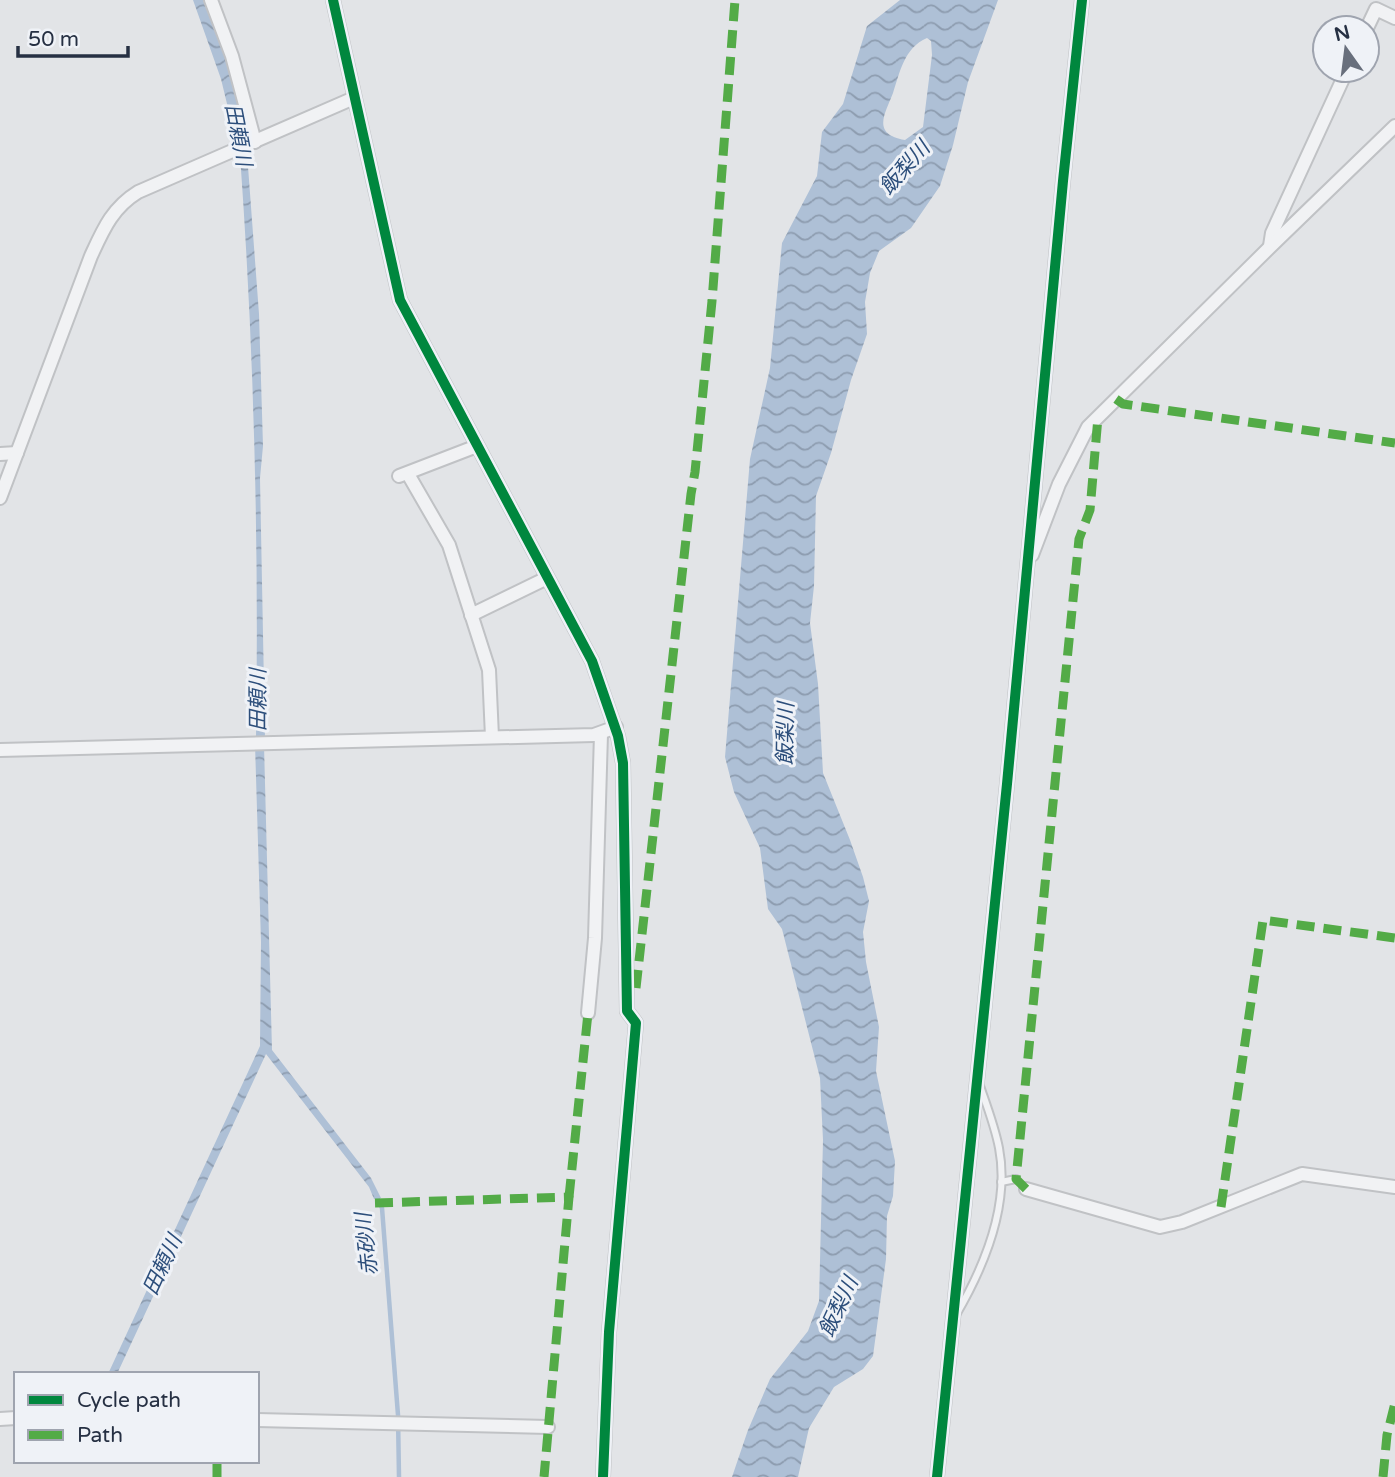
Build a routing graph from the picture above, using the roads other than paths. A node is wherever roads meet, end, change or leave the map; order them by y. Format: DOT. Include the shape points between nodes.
graph roads {
  1 [pos="212,0"];
  2 [pos="334,0"];
  3 [pos="1082,0"];
  4 [pos="1377,5"];
  5 [pos="1395,18"];
  6 [pos="1341,84"];
  7 [pos="354,98"];
  8 [pos="1395,126"];
  9 [pos="252,143"];
  10 [pos="1270,247"];
  11 [pos="477,446"];
  12 [pos="17,453"];
  13 [pos="0,454"];
  14 [pos="0,498"];
  15 [pos="1026,572"];
  16 [pos="547,578"];
  17 [pos="471,615"];
  18 [pos="616,727"];
  19 [pos="601,734"];
  20 [pos="492,737"];
  21 [pos="0,750"];
  22 [pos="588,1013"];
  23 [pos="978,1078"];
  24 [pos="1016,1180"];
  25 [pos="1004,1182"];
  26 [pos="1395,1187"];
  27 [pos="1026,1189"];
  28 [pos="952,1323"];
  29 [pos="259,1420"];
  30 [pos="548,1427"];
  31 [pos="603,1477"];
  32 [pos="937,1477"];
  1 -- 9 [label="street" via="232,56"];
  2 -- 7 [label="street"];
  3 -- 15 [label="street"];
  4 -- 5 [label="street"];
  6 -- 10 [label="street" via="1272,233"];
  7 -- 9 [label="street"];
  7 -- 11 [label="street" via="401,300"];
  8 -- 10 [label="street"];
  9 -- 12 [label="street" via="138,192 106,221"];
  10 -- 15 [label="street" via="1088,427 1059,484"];
  11 -- 16 [label="street"];
  11 -- 17 [label="street" via="403,475 446,537"];
  12 -- 13 [label="street"];
  12 -- 14 [label="street"];
  15 -- 23 [label="street"];
  16 -- 17 [label="street"];
  16 -- 18 [label="street" via="592,661"];
  17 -- 20 [label="street" via="489,670"];
  18 -- 19 [label="street"];
  18 -- 31 [label="street" via="624,778 627,1012 636,1023 609,1332"];
  19 -- 20 [label="street"];
  19 -- 22 [label="street" via="595,938"];
  20 -- 21 [label="street"];
  23 -- 25 [label="lane" via="1000,1150"];
  23 -- 28 [label="street"];
  24 -- 25 [label="lane"];
  25 -- 28 [label="lane" via="985,1255"];
  26 -- 27 [label="street" via="1302,1174 1160,1227"];
  28 -- 32 [label="street"];
  29 -- 30 [label="street"];
}
